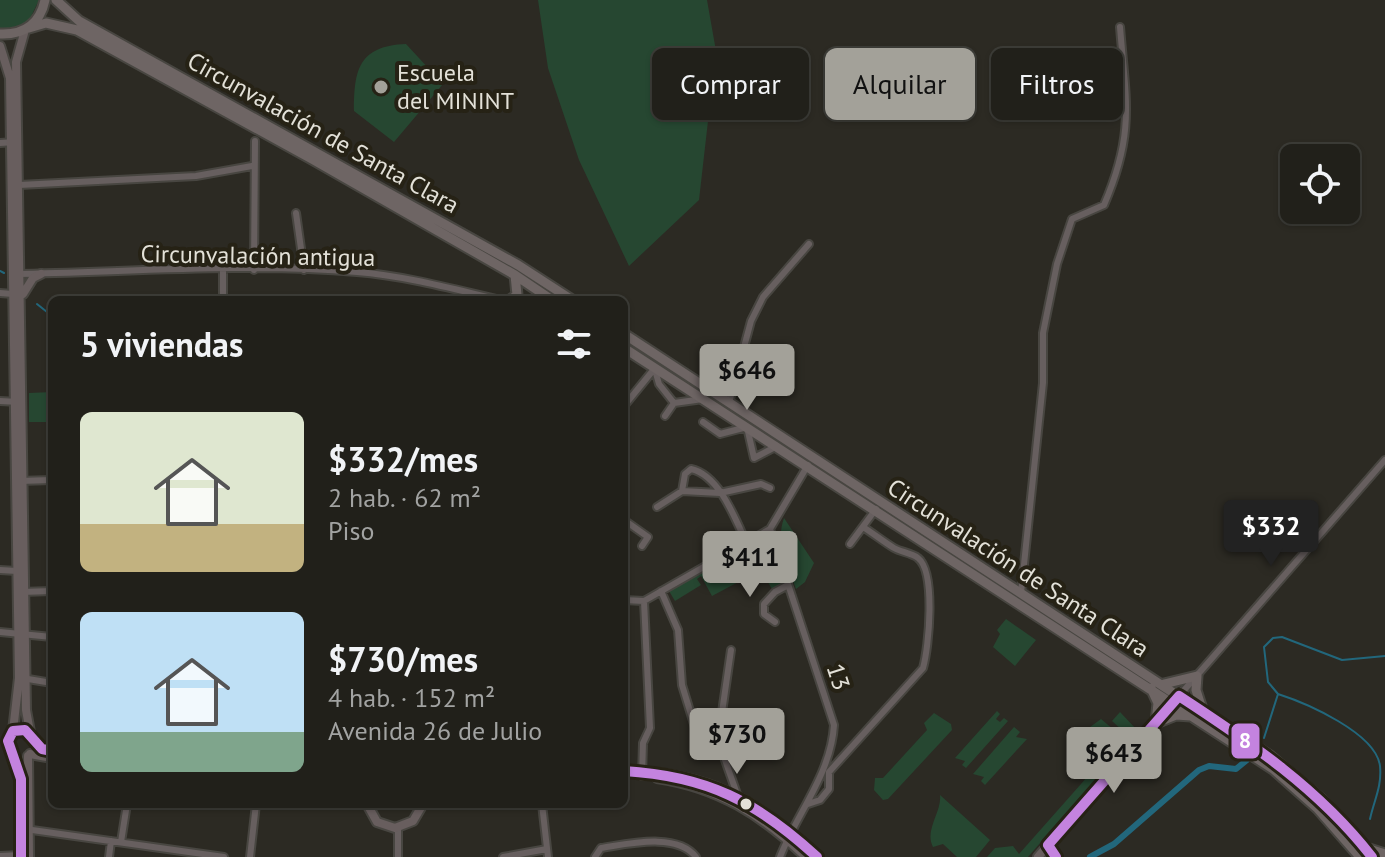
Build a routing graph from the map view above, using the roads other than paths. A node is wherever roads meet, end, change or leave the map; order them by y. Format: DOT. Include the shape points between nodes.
graph roads {
  1 [pos="45,0"];
  2 [pos="56,0"];
  3 [pos="1120,27"];
  4 [pos="27,29"];
  5 [pos="0,34"];
  6 [pos="0,46"];
  7 [pos="255,141"];
  8 [pos="14,142"];
  9 [pos="0,143"];
  10 [pos="252,166"];
  11 [pos="19,185"];
  12 [pos="296,213"];
  13 [pos="809,244"];
  14 [pos="223,270"];
  15 [pos="254,270"];
  16 [pos="304,270"];
  17 [pos="16,274"];
  18 [pos="41,274"];
  19 [pos="515,275"];
  20 [pos="0,293"];
  21 [pos="17,296"];
  22 [pos="223,296"];
  23 [pos="484,296"];
  24 [pos="516,296"];
  25 [pos="546,296"];
  26 [pos="566,296"];
  27 [pos="628,337"];
  28 [pos="628,351"];
  29 [pos="663,359"];
  30 [pos="655,368"];
  31 [pos="703,399"];
  32 [pos="0,401"];
  33 [pos="628,401"];
  34 [pos="18,402"];
  35 [pos="674,403"];
  36 [pos="729,403"];
  37 [pos="665,416"];
  38 [pos="703,422"];
  39 [pos="747,427"];
  40 [pos="777,446"];
  41 [pos="1385,460"];
  42 [pos="808,465"];
  43 [pos="48,480"];
  44 [pos="20,481"];
  45 [pos="770,488"];
  46 [pos="682,491"];
  47 [pos="720,493"];
  48 [pos="657,507"];
  49 [pos="876,509"];
  50 [pos="628,523"];
  51 [pos="909,526"];
  52 [pos="863,527"];
  53 [pos="770,529"];
  54 [pos="746,542"];
  55 [pos="850,544"];
  56 [pos="642,546"];
  57 [pos="0,570"];
  58 [pos="17,571"];
  59 [pos="788,585"];
  60 [pos="48,591"];
  61 [pos="661,591"];
  62 [pos="21,592"];
  63 [pos="1021,598"];
  64 [pos="628,600"];
  65 [pos="644,601"];
  66 [pos="775,622"];
  67 [pos="0,632"];
  68 [pos="22,633"];
  69 [pos="48,636"];
  70 [pos="731,650"];
  71 [pos="1197,676"];
  72 [pos="23,678"];
  73 [pos="48,682"];
  74 [pos="1161,684"];
  75 [pos="1150,687"];
  76 [pos="1176,699"];
  77 [pos="1200,714"];
  78 [pos="1156,723"];
  79 [pos="12,732"];
  80 [pos="0,735"];
  81 [pos="32,736"];
  82 [pos="3,747"];
  83 [pos="48,750"];
  84 [pos="721,750"];
  85 [pos="29,755"];
  86 [pos="14,757"];
  87 [pos="48,757"];
  88 [pos="628,774"];
  89 [pos="642,774"];
  90 [pos="737,794"];
  91 [pos="808,804"];
  92 [pos="126,808"];
  93 [pos="256,808"];
  94 [pos="368,808"];
  95 [pos="421,808"];
  96 [pos="542,808"];
  97 [pos="398,827"];
  98 [pos="24,829"];
  99 [pos="789,836"];
  100 [pos="111,841"];
  101 [pos="121,842"];
  102 [pos="1048,845"];
  103 [pos="547,853"];
  104 [pos="1366,854"];
  105 [pos="1385,854"];
  106 [pos="0,856"];
  107 [pos="23,856"];
  108 [pos="204,856"];
  109 [pos="696,856"];
  110 [pos="109,857"];
  111 [pos="224,857"];
  112 [pos="250,857"];
  113 [pos="398,857"];
  114 [pos="503,857"];
  115 [pos="595,857"];
  116 [pos="780,857"];
  117 [pos="806,857"];
  118 [pos="817,857"];
  119 [pos="1038,857"];
  120 [pos="1056,857"];
  1 -- 4 [label="highway" via="43,11"];
  2 -- 26 [label="highway, Circunvalación de Santa Clara" via="79,21"];
  3 -- 63 [label="street" via="1129,111 1120,168 1104,205 1072,219 1057,264 1043,333 1043,383"];
  4 -- 5 [label="highway, Circunvalación de Santa Clara"];
  4 -- 8 [label="main road" via="16,62"];
  4 -- 19 [label="highway, Circunvalación de Santa Clara" via="46,23 77,30"];
  6 -- 8 [label="main road" via="10,78"];
  7 -- 10 [label="street"];
  8 -- 9 [label="street"];
  8 -- 11 [label="main road"];
  8 -- 17 [label="main road"];
  10 -- 11 [label="street" via="196,176"];
  10 -- 15 [label="street"];
  11 -- 17 [label="main road"];
  12 -- 16 [label="street"];
  13 -- 36 [label="street" via="763,297 751,321"];
  14 -- 15 [label="street, Circunvalación antigua"];
  14 -- 18 [label="street, Circunvalación antigua"];
  14 -- 22 [label="street"];
  15 -- 16 [label="street, Circunvalación antigua"];
  16 -- 23 [label="street, Circunvalación antigua" via="411,279"];
  17 -- 18 [label="street, Circunvalación antigua"];
  17 -- 21 [label="main road"];
  18 -- 21 [label="main road"];
  19 -- 24 [label="highway"];
  19 -- 25 [label="highway, Circunvalación de Santa Clara"];
  20 -- 21 [label="street"];
  21 -- 34 [label="main road"];
  27 -- 29 [label="highway, Circunvalación de Santa Clara"];
  28 -- 30 [label="highway, Circunvalación de Santa Clara"];
  29 -- 30 [label="street"];
  29 -- 36 [label="highway, Circunvalación de Santa Clara"];
  30 -- 31 [label="highway, Circunvalación de Santa Clara"];
  30 -- 33 [label="street"];
  30 -- 35 [label="street" via="659,384"];
  31 -- 35 [label="street"];
  31 -- 39 [label="highway, Circunvalación de Santa Clara"];
  32 -- 34 [label="street"];
  34 -- 44 [label="main road"];
  35 -- 37 [label="street"];
  36 -- 51 [label="highway, Circunvalación de Santa Clara"];
  38 -- 39 [label="street" via="720,434"];
  39 -- 40 [label="highway, Circunvalación de Santa Clara"];
  39 -- 40 [label="street" via="754,458"];
  40 -- 42 [label="highway, Circunvalación de Santa Clara"];
  41 -- 71 [label="street"];
  42 -- 49 [label="highway, Circunvalación de Santa Clara"];
  42 -- 53 [label="street"];
  43 -- 44 [label="street"];
  44 -- 58 [label="main road"];
  44 -- 62 [label="main road"];
  45 -- 47 [label="street" via="761,484"];
  46 -- 47 [label="street"];
  46 -- 47 [label="street" via="691,469 701,471"];
  46 -- 48 [label="street"];
  47 -- 54 [label="street"];
  49 -- 51 [label="highway, Circunvalación de Santa Clara"];
  49 -- 52 [label="street"];
  50 -- 56 [label="street" via="648,537"];
  51 -- 63 [label="highway, Circunvalación de Santa Clara"];
  52 -- 55 [label="street"];
  52 -- 91 [label="street" via="923,566 929,579 927,654 923,668 829,772 829,789"];
  53 -- 54 [label="street"];
  53 -- 59 [label="street, 13"];
  54 -- 61 [label="street"];
  57 -- 58 [label="street"];
  58 -- 62 [label="main road"];
  59 -- 66 [label="street" via="764,604 764,614"];
  59 -- 91 [label="street, 13" via="834,725 831,749"];
  60 -- 62 [label="street"];
  61 -- 65 [label="street"];
  61 -- 84 [label="street" via="678,630 682,685 696,734 705,751"];
  62 -- 68 [label="main road"];
  63 -- 74 [label="highway, Circunvalación de Santa Clara"];
  63 -- 75 [label="highway, Circunvalación de Santa Clara"];
  64 -- 65 [label="street"];
  65 -- 89 [label="street" via="650,728 643,743"];
  67 -- 68 [label="street"];
  68 -- 69 [label="street"];
  68 -- 72 [label="main road"];
  70 -- 84 [label="street" via="718,734"];
  71 -- 74 [label="highway"];
  71 -- 76 [label="street"];
  71 -- 77 [label="highway"];
  72 -- 73 [label="street"];
  72 -- 79 [label="main road"];
  72 -- 81 [label="main road"];
  74 -- 76 [label="highway, Circunvalación de Santa Clara"];
  75 -- 76 [label="highway, Circunvalación de Santa Clara"];
  75 -- 78 [label="highway" via="1158,703"];
  76 -- 77 [label="highway, Circunvalación de Santa Clara"];
  76 -- 78 [label="main road"];
  77 -- 78 [label="highway"];
  77 -- 104 [label="highway, Circunvalación de Santa Clara" via="1280,764 1321,799"];
  78 -- 102 [label="main road"];
  79 -- 80 [label="main road"];
  79 -- 81 [label="main road"];
  79 -- 82 [label="main road"];
  81 -- 83 [label="main road"];
  81 -- 85 [label="main road"];
  82 -- 86 [label="main road"];
  84 -- 90 [label="street"];
  85 -- 86 [label="main road"];
  85 -- 87 [label="main road"];
  85 -- 98 [label="main road"];
  86 -- 98 [label="main road"];
  88 -- 89 [label="main road"];
  89 -- 90 [label="main road" via="687,777"];
  89 -- 99 [label="main road" via="716,791"];
  90 -- 99 [label="main road"];
  91 -- 99 [label="street, 13"];
  92 -- 101 [label="street"];
  93 -- 112 [label="street"];
  94 -- 97 [label="main road" via="377,822"];
  95 -- 97 [label="main road" via="413,821"];
  96 -- 103 [label="street"];
  97 -- 113 [label="street"];
  98 -- 100 [label="street"];
  98 -- 107 [label="main road"];
  99 -- 116 [label="street, 13"];
  99 -- 117 [label="main road"];
  99 -- 118 [label="main road"];
  100 -- 101 [label="street"];
  100 -- 110 [label="street"];
  101 -- 108 [label="street"];
  102 -- 119 [label="main road"];
  102 -- 120 [label="street"];
  103 -- 114 [label="street"];
  104 -- 105 [label="highway"];
  106 -- 107 [label="street"];
  108 -- 111 [label="street"];
  109 -- 115 [label="street" via="680,846 655,842 601,848"];
}
